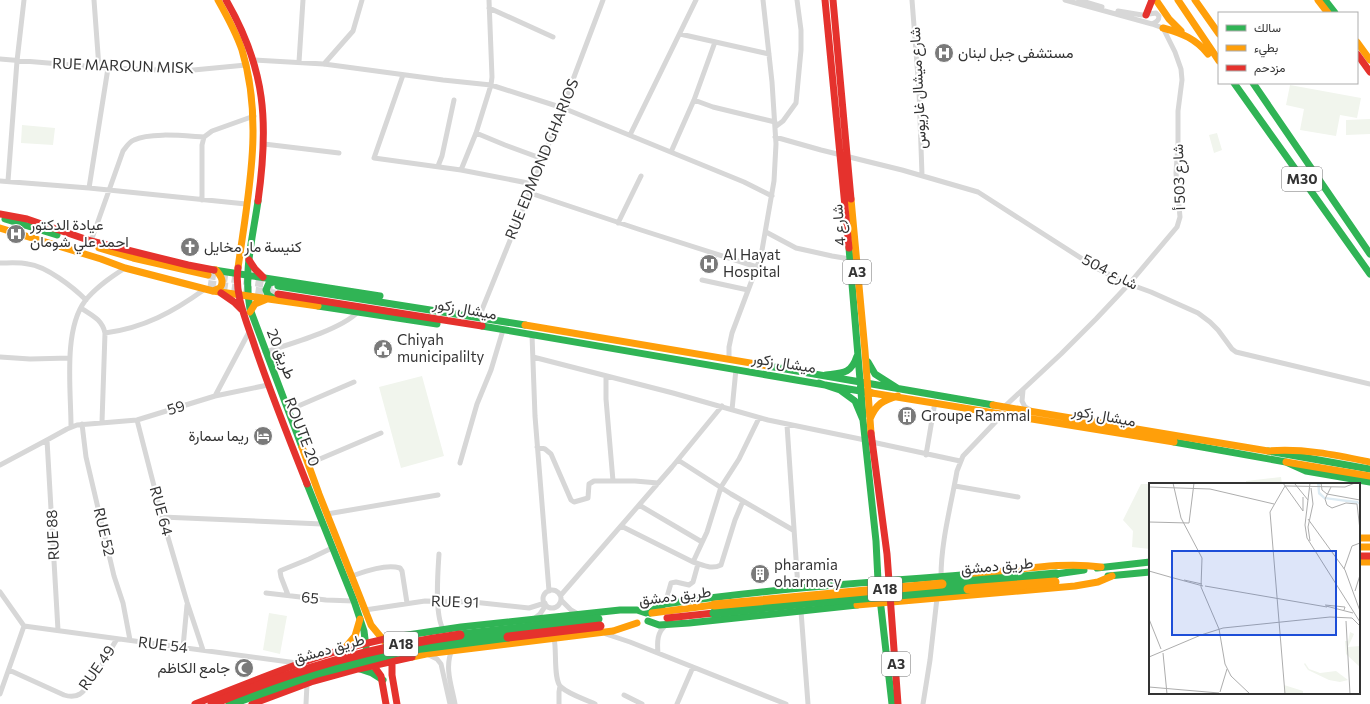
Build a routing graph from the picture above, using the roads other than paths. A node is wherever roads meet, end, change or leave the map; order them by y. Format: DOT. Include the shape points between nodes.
graph roads {
  1 [pos="24,0"];
  2 [pos="94,0"];
  3 [pos="218,0"];
  4 [pos="226,0"];
  5 [pos="303,0"];
  6 [pos="362,0"];
  7 [pos="489,0"];
  8 [pos="603,0"];
  9 [pos="696,0"];
  10 [pos="763,0"];
  11 [pos="797,0"];
  12 [pos="825,0"];
  13 [pos="833,0"];
  14 [pos="912,0"];
  15 [pos="1065,0"];
  16 [pos="1079,0"];
  17 [pos="1152,0"];
  18 [pos="1156,0"];
  19 [pos="1178,0"];
  20 [pos="1196,0"];
  21 [pos="1318,0"];
  22 [pos="1325,0"];
  23 [pos="489,8"];
  24 [pos="1327,12"];
  25 [pos="1334,12"];
  26 [pos="1146,15"];
  27 [pos="1152,24"];
  28 [pos="1163,28"];
  29 [pos="1182,32"];
  30 [pos="1218,33"];
  31 [pos="680,34"];
  32 [pos="553,37"];
  33 [pos="715,42"];
  34 [pos="1358,43"];
  35 [pos="769,54"];
  36 [pos="1358,55"];
  37 [pos="0,59"];
  38 [pos="1218,60"];
  39 [pos="1370,60"];
  40 [pos="17,61"];
  41 [pos="249,62"];
  42 [pos="299,62"];
  43 [pos="324,64"];
  44 [pos="1218,64"];
  45 [pos="100,68"];
  46 [pos="108,68"];
  47 [pos="1370,72"];
  48 [pos="403,75"];
  49 [pos="1235,84"];
  50 [pos="1254,84"];
  51 [pos="491,85"];
  52 [pos="454,100"];
  53 [pos="694,100"];
  54 [pos="563,108"];
  55 [pos="254,116"];
  56 [pos="775,125"];
  57 [pos="476,132"];
  58 [pos="630,135"];
  59 [pos="204,137"];
  60 [pos="776,137"];
  61 [pos="264,144"];
  62 [pos="671,152"];
  63 [pos="339,153"];
  64 [pos="843,155"];
  65 [pos="544,159"];
  66 [pos="438,166"];
  67 [pos="461,170"];
  68 [pos="922,175"];
  69 [pos="641,176"];
  70 [pos="0,181"];
  71 [pos="8,182"];
  72 [pos="534,184"];
  73 [pos="89,188"];
  74 [pos="109,190"];
  75 [pos="530,193"];
  76 [pos="772,196"];
  77 [pos="202,200"];
  78 [pos="246,204"];
  79 [pos="0,214"];
  80 [pos="0,218"];
  81 [pos="0,223"];
  82 [pos="618,223"];
  83 [pos="0,228"];
  84 [pos="766,232"];
  85 [pos="91,241"];
  86 [pos="1370,254"];
  87 [pos="853,259"];
  88 [pos="0,263"];
  89 [pos="238,266"];
  90 [pos="757,267"];
  91 [pos="125,268"];
  92 [pos="248,268"];
  93 [pos="1370,274"];
  94 [pos="263,277"];
  95 [pos="702,280"];
  96 [pos="214,282"];
  97 [pos="1129,284"];
  98 [pos="279,290"];
  99 [pos="748,290"];
  100 [pos="267,299"];
  101 [pos="86,300"];
  102 [pos="244,303"];
  103 [pos="81,308"];
  104 [pos="358,312"];
  105 [pos="478,316"];
  106 [pos="482,326"];
  107 [pos="503,330"];
  108 [pos="249,332"];
  109 [pos="105,333"];
  110 [pos="532,335"];
  111 [pos="862,351"];
  112 [pos="265,352"];
  113 [pos="0,357"];
  114 [pos="533,357"];
  115 [pos="70,358"];
  116 [pos="729,359"];
  117 [pos="736,369"];
  118 [pos="826,375"];
  119 [pos="606,376"];
  120 [pos="864,381"];
  121 [pos="354,382"];
  122 [pos="819,383"];
  123 [pos="1370,384"];
  124 [pos="268,385"];
  125 [pos="1025,388"];
  126 [pos="864,391"];
  127 [pos="897,392"];
  128 [pos="215,396"];
  129 [pos="935,402"];
  130 [pos="722,406"];
  131 [pos="289,410"];
  132 [pos="732,410"];
  133 [pos="1004,410"];
  134 [pos="1033,412"];
  135 [pos="759,418"];
  136 [pos="137,420"];
  137 [pos="866,420"];
  138 [pos="102,422"];
  139 [pos="82,424"];
  140 [pos="787,424"];
  141 [pos="71,426"];
  142 [pos="381,433"];
  143 [pos="47,440"];
  144 [pos="868,441"];
  145 [pos="537,448"];
  146 [pos="1268,452"];
  147 [pos="926,455"];
  148 [pos="678,460"];
  149 [pos="960,461"];
  150 [pos="1286,462"];
  151 [pos="1370,462"];
  152 [pos="460,463"];
  153 [pos="0,464"];
  154 [pos="308,464"];
  155 [pos="1370,469"];
  156 [pos="1370,476"];
  157 [pos="613,481"];
  158 [pos="1370,482"];
  159 [pos="658,483"];
  160 [pos="955,486"];
  161 [pos="721,487"];
  162 [pos="438,495"];
  163 [pos="1018,497"];
  164 [pos="743,501"];
  165 [pos="639,505"];
  166 [pos="327,514"];
  167 [pos="162,517"];
  168 [pos="322,524"];
  169 [pos="621,526"];
  170 [pos="793,530"];
  171 [pos="702,542"];
  172 [pos="332,548"];
  173 [pos="439,554"];
  174 [pos="882,554"];
  175 [pos="1149,562"];
  176 [pos="696,563"];
  177 [pos="1101,567"];
  178 [pos="1149,572"];
  179 [pos="352,576"];
  180 [pos="1112,576"];
  181 [pos="941,577"];
  182 [pos="909,578"];
  183 [pos="924,578"];
  184 [pos="1055,578"];
  185 [pos="889,580"];
  186 [pos="878,581"];
  187 [pos="852,583"];
  188 [pos="798,588"];
  189 [pos="548,591"];
  190 [pos="0,592"];
  191 [pos="266,593"];
  192 [pos="288,595"];
  193 [pos="561,597"];
  194 [pos="938,598"];
  195 [pos="924,599"];
  196 [pos="354,601"];
  197 [pos="438,601"];
  198 [pos="905,601"];
  199 [pos="187,602"];
  200 [pos="891,602"];
  201 [pos="407,603"];
  202 [pos="881,603"];
  203 [pos="545,604"];
  204 [pos="665,604"];
  205 [pos="861,605"];
  206 [pos="851,606"];
  207 [pos="365,610"];
  208 [pos="801,611"];
  209 [pos="579,615"];
  210 [pos="648,616"];
  211 [pos="360,619"];
  212 [pos="532,620"];
  213 [pos="666,624"];
  214 [pos="893,625"];
  215 [pos="24,626"];
  216 [pos="600,626"];
  217 [pos="883,626"];
  218 [pos="374,628"];
  219 [pos="58,630"];
  220 [pos="444,630"];
  221 [pos="364,631"];
  222 [pos="433,631"];
  223 [pos="554,638"];
  224 [pos="117,639"];
  225 [pos="130,640"];
  226 [pos="383,640"];
  227 [pos="366,643"];
  228 [pos="183,647"];
  229 [pos="203,650"];
  230 [pos="343,650"];
  231 [pos="453,650"];
  232 [pos="658,653"];
  233 [pos="426,654"];
  234 [pos="393,661"];
  235 [pos="302,663"];
  236 [pos="374,665"];
  237 [pos="693,667"];
  238 [pos="358,669"];
  239 [pos="9,670"];
  240 [pos="447,676"];
  241 [pos="382,680"];
  242 [pos="307,684"];
  243 [pos="560,686"];
  244 [pos="0,694"];
  245 [pos="624,695"];
  246 [pos="195,704"];
  247 [pos="212,704"];
  248 [pos="230,704"];
  249 [pos="252,704"];
  250 [pos="306,704"];
  251 [pos="386,704"];
  252 [pos="396,704"];
  253 [pos="450,704"];
  254 [pos="455,704"];
  255 [pos="559,704"];
  256 [pos="595,704"];
  257 [pos="642,704"];
  258 [pos="677,704"];
  259 [pos="786,704"];
  260 [pos="808,704"];
  261 [pos="892,704"];
  262 [pos="898,704"];
  263 [pos="923,704"];
  1 -- 40 [label="street"];
  2 -- 45 [label="street"];
  3 -- 41 [label="main road, ROUTE 20"];
  4 -- 41 [label="main road, طريق 20" via="240,27"];
  5 -- 42 [label="street"];
  6 -- 43 [label="street" via="353,31"];
  7 -- 23 [label="street"];
  8 -- 54 [label="street, RUE EDMOND GHARIOS"];
  9 -- 31 [label="street"];
  10 -- 35 [label="street"];
  11 -- 56 [label="street" via="801,50 796,103 788,115"];
  12 -- 64 [label="main road, شارع 4 / A3"];
  13 -- 64 [label="main road, شارع 4 / A3"];
  14 -- 68 [label="street, شارع ميشال غاريوس"];
  15 -- 27 [label="street"];
  16 -- 26 [label="street" via="1126,13"];
  17 -- 26 [label="main road"];
  18 -- 29 [label="main road"];
  19 -- 38 [label="main road"];
  20 -- 30 [label="main road"];
  21 -- 24 [label="main road"];
  22 -- 25 [label="main road"];
  23 -- 32 [label="street"];
  23 -- 51 [label="street"];
  26 -- 27 [label="street" via="1156,13 1159,16 1158,21"];
  27 -- 28 [label="street"];
  28 -- 29 [label="main road"];
  28 -- 97 [label="street, شارع 503 أ" via="1175,52 1182,80 1176,173 1180,222"];
  29 -- 44 [label="main road" via="1197,42"];
  31 -- 33 [label="street"];
  31 -- 58 [label="street"];
  33 -- 35 [label="street"];
  33 -- 53 [label="street"];
  34 -- 39 [label="main road"];
  35 -- 56 [label="street"];
  36 -- 47 [label="main road"];
  37 -- 40 [label="street, RUE MAROUN MISK"];
  40 -- 45 [label="street, RUE MAROUN MISK"];
  40 -- 71 [label="street"];
  41 -- 42 [label="street, RUE MAROUN MISK"];
  41 -- 46 [label="street, RUE MAROUN MISK" via="183,71"];
  41 -- 55 [label="main road, ROUTE 20"];
  41 -- 61 [label="main road, طريق 20" via="259,85"];
  42 -- 43 [label="street, RUE MAROUN MISK"];
  43 -- 48 [label="street, RUE MAROUN MISK"];
  45 -- 46 [label="street, RUE MAROUN MISK"];
  46 -- 73 [label="street"];
  48 -- 51 [label="street, RUE MAROUN MISK"];
  48 -- 66 [label="street" via="374,158"];
  49 -- 93 [label="main road, M30"];
  50 -- 86 [label="main road, M30"];
  51 -- 54 [label="street, RUE MAROUN MISK"];
  51 -- 57 [label="street"];
  52 -- 66 [label="street"];
  53 -- 56 [label="street"];
  53 -- 62 [label="street"];
  54 -- 58 [label="street, RUE MAROUN MISK"];
  54 -- 65 [label="street, RUE EDMOND GHARIOS"];
  55 -- 59 [label="street" via="212,131"];
  55 -- 78 [label="main road, ROUTE 20" via="254,156"];
  56 -- 60 [label="street"];
  57 -- 65 [label="street"];
  57 -- 67 [label="street"];
  58 -- 62 [label="street, RUE MAROUN MISK"];
  59 -- 74 [label="street" via="167,136 134,140 123,151"];
  59 -- 77 [label="street"];
  60 -- 64 [label="street, شارع 504"];
  60 -- 76 [label="street"];
  61 -- 63 [label="street"];
  61 -- 92 [label="main road, طريق 20"];
  62 -- 76 [label="street, RUE MAROUN MISK"];
  64 -- 68 [label="street, شارع 504"];
  64 -- 87 [label="main road, شارع 4 / A3"];
  65 -- 72 [label="street, RUE EDMOND GHARIOS"];
  66 -- 67 [label="street"];
  67 -- 72 [label="street"];
  68 -- 97 [label="street, شارع 504" via="981,194 1098,269"];
  69 -- 82 [label="street"];
  70 -- 71 [label="street"];
  71 -- 73 [label="street"];
  72 -- 75 [label="street, RUE EDMOND GHARIOS"];
  73 -- 74 [label="street"];
  74 -- 77 [label="street"];
  74 -- 85 [label="street"];
  75 -- 82 [label="street"];
  75 -- 105 [label="street, RUE EDMOND GHARIOS"];
  76 -- 84 [label="street"];
  77 -- 78 [label="street"];
  78 -- 89 [label="main road, ROUTE 20"];
  79 -- 85 [label="main road" via="27,219"];
  80 -- 96 [label="main road"];
  81 -- 96 [label="main road" via="128,263"];
  82 -- 90 [label="street"];
  83 -- 91 [label="main road"];
  84 -- 87 [label="street" via="796,248"];
  84 -- 90 [label="street"];
  85 -- 96 [label="main road"];
  87 -- 111 [label="main road, شارع 4 / A3" via="857,329"];
  88 -- 101 [label="street" via="40,267 76,290"];
  89 -- 92 [label="main road"];
  89 -- 96 [label="main road"];
  89 -- 96 [label="main road" via="232,266"];
  89 -- 102 [label="main road, ROUTE 20"];
  90 -- 99 [label="street"];
  91 -- 96 [label="main road"];
  91 -- 101 [label="street" via="101,284"];
  92 -- 94 [label="main road"];
  92 -- 94 [label="main road" via="254,269"];
  92 -- 102 [label="main road, طريق 20"];
  94 -- 98 [label="main road"];
  95 -- 99 [label="street"];
  96 -- 102 [label="main road"];
  96 -- 102 [label="main road" via="234,302"];
  96 -- 109 [label="street" via="166,315 128,329"];
  97 -- 123 [label="street, شارع 504" via="1198,313 1210,322 1236,352"];
  97 -- 125 [label="street, شارع 503 أ"];
  98 -- 100 [label="main road"];
  98 -- 104 [label="main road"];
  98 -- 105 [label="main road, ميشال زكور"];
  98 -- 106 [label="main road, ميشال زكور"];
  99 -- 116 [label="street" via="732,332"];
  100 -- 102 [label="main road"];
  100 -- 102 [label="main road" via="255,304"];
  101 -- 103 [label="street"];
  102 -- 108 [label="main road, ROUTE 20"];
  102 -- 112 [label="main road, طريق 20"];
  103 -- 109 [label="street" via="99,320"];
  103 -- 115 [label="street" via="74,326"];
  104 -- 106 [label="main road" via="453,326"];
  104 -- 112 [label="street" via="347,321"];
  105 -- 116 [label="main road, ميشال زكور"];
  106 -- 107 [label="main road, ميشال زكور"];
  107 -- 110 [label="main road, ميشال زكور"];
  107 -- 152 [label="street"];
  108 -- 124 [label="main road, ROUTE 20"];
  108 -- 128 [label="street"];
  109 -- 138 [label="street"];
  110 -- 114 [label="street"];
  110 -- 117 [label="main road, ميشال زكور"];
  111 -- 118 [label="main road" via="851,369 843,373"];
  111 -- 120 [label="main road, شارع 4 / A3"];
  111 -- 127 [label="main road" via="875,374"];
  112 -- 131 [label="main road, طريق 20"];
  113 -- 115 [label="street"];
  114 -- 119 [label="street"];
  114 -- 145 [label="street"];
  115 -- 141 [label="street"];
  116 -- 118 [label="main road, ميشال زكور"];
  117 -- 122 [label="main road, ميشال زكور"];
  117 -- 132 [label="street"];
  118 -- 120 [label="main road, ميشال زكور"];
  119 -- 130 [label="street"];
  119 -- 157 [label="street"];
  120 -- 126 [label="main road, شارع 4 / A3"];
  120 -- 127 [label="main road, ميشال زكور"];
  121 -- 131 [label="street"];
  122 -- 126 [label="main road, ميشال زكور"];
  122 -- 137 [label="main road" via="848,394"];
  124 -- 128 [label="street, 59"];
  124 -- 168 [label="main road, ROUTE 20"];
  125 -- 133 [label="street, شارع 503 أ"];
  125 -- 134 [label="street" via="1022,401 1025,407"];
  126 -- 127 [label="main road, ميشال زكور"];
  126 -- 137 [label="main road, شارع 4 / A3"];
  127 -- 129 [label="main road, ميشال زكور"];
  127 -- 133 [label="main road, ميشال زكور"];
  127 -- 137 [label="main road" via="878,403"];
  128 -- 136 [label="street, 59"];
  129 -- 133 [label="main road, ميشال زكور"];
  129 -- 147 [label="street"];
  130 -- 132 [label="street"];
  130 -- 148 [label="street"];
  131 -- 154 [label="main road, طريق 20"];
  132 -- 135 [label="street"];
  133 -- 134 [label="main road, ميشال زكور"];
  133 -- 149 [label="street, شارع 503 أ"];
  133 -- 150 [label="main road, ميشال زكور"];
  134 -- 146 [label="main road, ميشال زكور"];
  135 -- 140 [label="street"];
  135 -- 161 [label="street" via="739,459"];
  136 -- 138 [label="street, 59"];
  136 -- 167 [label="street, RUE 64"];
  137 -- 144 [label="main road, A3"];
  138 -- 139 [label="street, 59"];
  139 -- 141 [label="street, 59"];
  139 -- 225 [label="street, RUE 52" via="86,457"];
  140 -- 144 [label="street"];
  140 -- 170 [label="street"];
  141 -- 143 [label="street, 59"];
  142 -- 154 [label="street"];
  143 -- 153 [label="street, 59"];
  143 -- 219 [label="street, RUE 88"];
  144 -- 147 [label="street"];
  144 -- 174 [label="main road, A3"];
  144 -- 174 [label="main road, A3" via="886,543"];
  145 -- 157 [label="street" via="545,449 551,454 573,501 588,498 588,487 591,482"];
  145 -- 189 [label="street"];
  146 -- 151 [label="main road" via="1278,450 1325,454"];
  146 -- 155 [label="main road"];
  147 -- 149 [label="street"];
  148 -- 159 [label="street"];
  148 -- 161 [label="street"];
  149 -- 160 [label="street"];
  150 -- 156 [label="main road"];
  150 -- 158 [label="main road" via="1306,471"];
  154 -- 166 [label="main road, طريق 20"];
  157 -- 159 [label="street"];
  159 -- 165 [label="street"];
  160 -- 163 [label="street"];
  160 -- 181 [label="street" via="942,548"];
  161 -- 164 [label="street"];
  161 -- 171 [label="street"];
  162 -- 166 [label="street"];
  164 -- 170 [label="street"];
  164 -- 176 [label="street" via="721,565 710,568"];
  165 -- 169 [label="street"];
  165 -- 171 [label="street"];
  166 -- 179 [label="main road, طريق 20"];
  167 -- 168 [label="street"];
  167 -- 199 [label="street, RUE 64"];
  168 -- 172 [label="main road, ROUTE 20"];
  169 -- 176 [label="street"];
  169 -- 193 [label="street"];
  170 -- 188 [label="street"];
  171 -- 176 [label="street"];
  172 -- 192 [label="street" via="280,572"];
  172 -- 196 [label="main road, ROUTE 20"];
  173 -- 197 [label="street"];
  174 -- 182 [label="main road" via="893,570 900,576"];
  174 -- 185 [label="main road, A3"];
  174 -- 186 [label="main road, A3"];
  174 -- 187 [label="main road" via="872,575 865,580"];
  175 -- 177 [label="main road, طريق دمشق / A18"];
  176 -- 204 [label="street" via="693,582 689,585 671,583"];
  177 -- 181 [label="main road" via="1058,566"];
  177 -- 184 [label="main road, طريق دمشق / A18"];
  178 -- 180 [label="main road, طريق دمشق / A18"];
  179 -- 201 [label="street" via="382,568 400,568"];
  179 -- 207 [label="main road, طريق 20"];
  180 -- 184 [label="main road, طريق دمشق / A18"];
  180 -- 194 [label="main road" via="1081,585"];
  181 -- 183 [label="main road"];
  182 -- 183 [label="main road"];
  182 -- 185 [label="main road"];
  183 -- 195 [label="main road" via="916,581 913,587 916,594"];
  184 -- 210 [label="main road, طريق دمشق / A18, bridge"];
  185 -- 186 [label="main road"];
  185 -- 200 [label="main road, A3"];
  186 -- 187 [label="main road"];
  186 -- 202 [label="main road, A3"];
  187 -- 188 [label="main road"];
  187 -- 206 [label="main road" via="860,589 862,596"];
  188 -- 204 [label="main road"];
  189 -- 193 [label="street" via="557,591"];
  189 -- 203 [label="street" via="544,596"];
  190 -- 215 [label="street"];
  191 -- 192 [label="street, 65"];
  192 -- 196 [label="street, 65"];
  193 -- 203 [label="street" via="560,604 556,607 551,608"];
  193 -- 209 [label="street"];
  194 -- 195 [label="main road"];
  194 -- 263 [label="street"];
  195 -- 198 [label="main road"];
  196 -- 211 [label="main road, ROUTE 20"];
  197 -- 201 [label="street, RUE 91"];
  197 -- 203 [label="street, RUE 91" via="529,608"];
  197 -- 220 [label="street" via="439,622"];
  197 -- 222 [label="street"];
  198 -- 200 [label="main road"];
  198 -- 214 [label="main road" via="896,611"];
  199 -- 228 [label="street, RUE 64"];
  199 -- 229 [label="street, RUE 64"];
  200 -- 202 [label="main road"];
  200 -- 214 [label="main road, A3"];
  201 -- 207 [label="street, RUE 91"];
  202 -- 205 [label="main road"];
  202 -- 217 [label="main road, A3"];
  203 -- 212 [label="street" via="540,614"];
  204 -- 210 [label="main road"];
  205 -- 206 [label="main road"];
  205 -- 217 [label="main road" via="870,606 875,610"];
  206 -- 208 [label="main road"];
  207 -- 218 [label="main road, طريق 20"];
  208 -- 213 [label="main road"];
  208 -- 260 [label="street"];
  209 -- 210 [label="main road" via="641,610"];
  209 -- 212 [label="main road"];
  210 -- 213 [label="main road" via="655,624"];
  210 -- 216 [label="main road, طريق دمشق / A18"];
  210 -- 216 [label="main road, طريق دمشق / A18" via="637,623"];
  211 -- 221 [label="main road, ROUTE 20"];
  211 -- 230 [label="main road" via="355,636"];
  212 -- 220 [label="main road"];
  213 -- 232 [label="street" via="658,637"];
  214 -- 262 [label="main road, A3"];
  215 -- 219 [label="street, RUE 54"];
  215 -- 239 [label="street"];
  216 -- 223 [label="main road"];
  216 -- 232 [label="street"];
  216 -- 247 [label="main road, طريق دمشق / A18, bridge" via="443,637 388,647 290,674"];
  216 -- 248 [label="main road, طريق دمشق / A18, bridge" via="406,650 319,672"];
  217 -- 261 [label="main road, A3"];
  218 -- 221 [label="main road"];
  218 -- 226 [label="main road, طريق 20"];
  219 -- 224 [label="street, RUE 54"];
  220 -- 222 [label="main road"];
  221 -- 227 [label="main road, ROUTE 20"];
  222 -- 226 [label="main road"];
  223 -- 231 [label="main road"];
  223 -- 243 [label="street"];
  224 -- 225 [label="street, RUE 54"];
  224 -- 239 [label="street, RUE 49" via="80,694 64,695"];
  225 -- 228 [label="street, RUE 54"];
  226 -- 227 [label="main road"];
  226 -- 234 [label="main road, طريق 20"];
  227 -- 230 [label="main road"];
  227 -- 236 [label="main road, ROUTE 20" via="368,655"];
  228 -- 229 [label="street, RUE 54"];
  229 -- 235 [label="street, RUE 54"];
  230 -- 235 [label="main road"];
  231 -- 233 [label="main road"];
  231 -- 240 [label="street"];
  232 -- 237 [label="street"];
  233 -- 234 [label="main road"];
  233 -- 240 [label="street" via="437,659"];
  234 -- 236 [label="main road"];
  234 -- 252 [label="main road, طريق 20"];
  235 -- 246 [label="main road"];
  236 -- 238 [label="main road"];
  236 -- 241 [label="main road, ROUTE 20"];
  237 -- 258 [label="street"];
  237 -- 259 [label="street"];
  238 -- 241 [label="main road" via="372,673"];
  238 -- 242 [label="main road"];
  239 -- 244 [label="street"];
  240 -- 253 [label="street"];
  240 -- 254 [label="street"];
  241 -- 251 [label="main road, ROUTE 20"];
  242 -- 249 [label="main road"];
  242 -- 250 [label="street"];
  243 -- 255 [label="street"];
  243 -- 256 [label="street"];
  245 -- 257 [label="street"];
}
